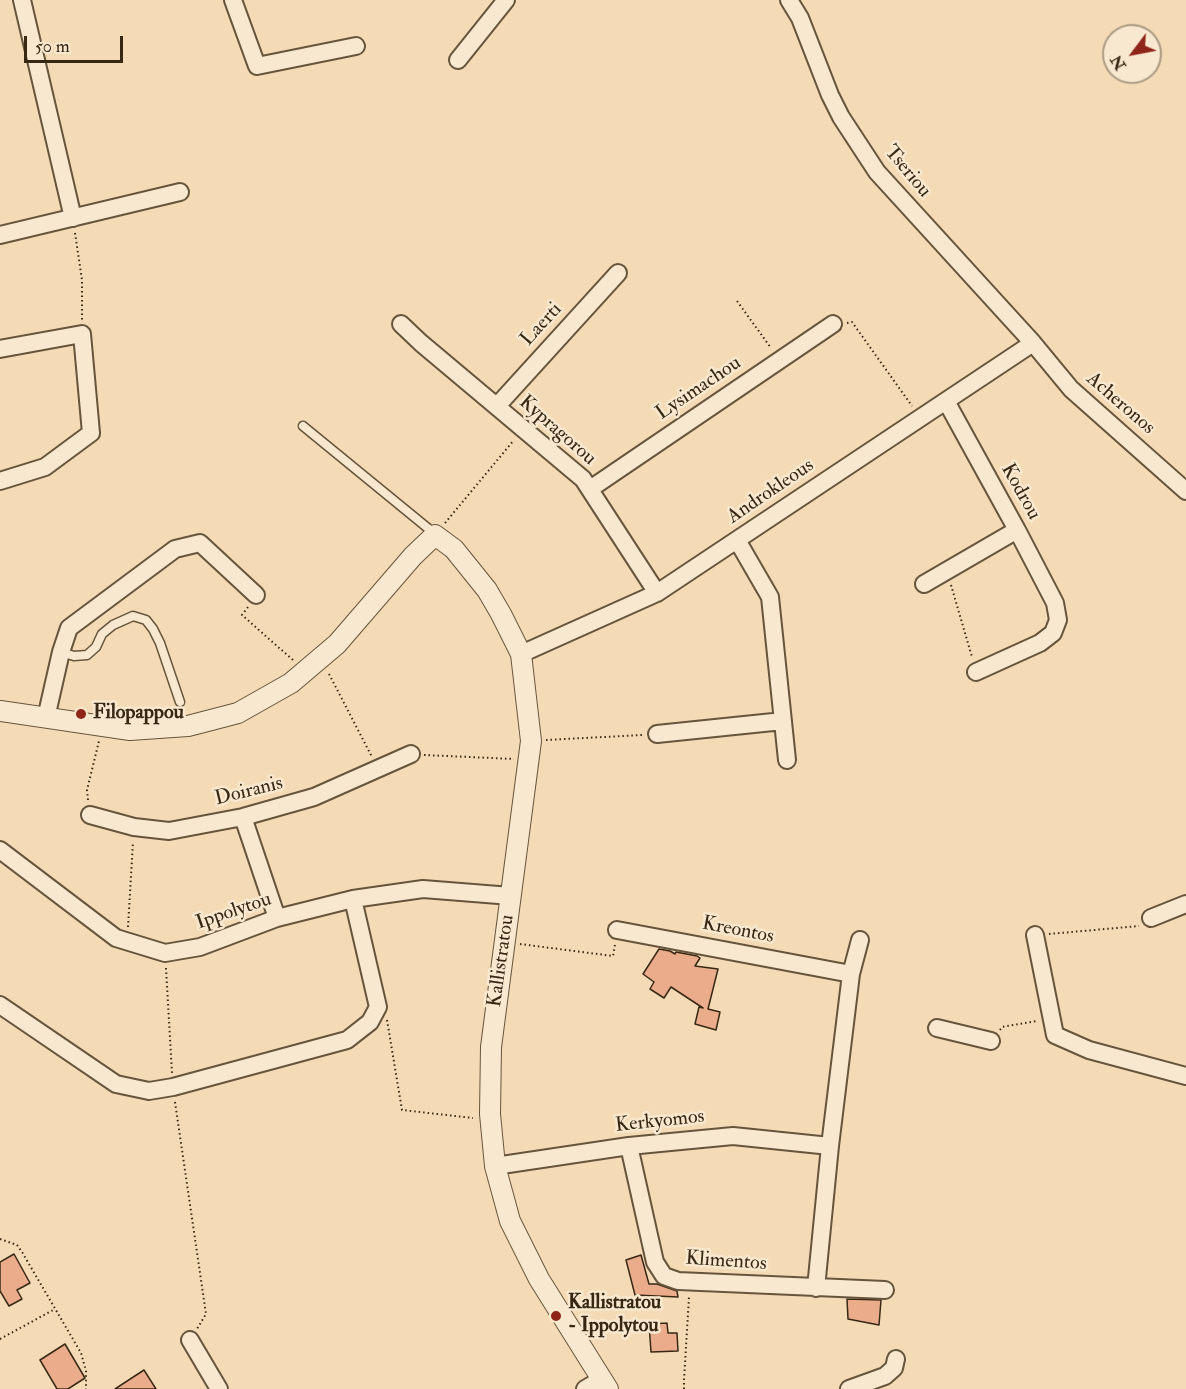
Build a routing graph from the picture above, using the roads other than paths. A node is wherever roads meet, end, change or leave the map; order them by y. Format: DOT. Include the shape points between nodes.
graph roads {
  1 [pos="22,0"];
  2 [pos="233,0"];
  3 [pos="506,0"];
  4 [pos="789,0"];
  5 [pos="356,46"];
  6 [pos="458,60"];
  7 [pos="180,192"];
  8 [pos="73,218"];
  9 [pos="0,235"];
  10 [pos="618,273"];
  11 [pos="401,324"];
  12 [pos="833,324"];
  13 [pos="1032,343"];
  14 [pos="0,349"];
  15 [pos="946,401"];
  16 [pos="497,406"];
  17 [pos="303,426"];
  18 [pos="0,481"];
  19 [pos="590,489"];
  20 [pos="1186,491"];
  21 [pos="1017,530"];
  22 [pos="435,534"];
  23 [pos="737,540"];
  24 [pos="924,584"];
  25 [pos="657,593"];
  26 [pos="256,595"];
  27 [pos="61,652"];
  28 [pos="520,654"];
  29 [pos="976,672"];
  30 [pos="180,702"];
  31 [pos="0,711"];
  32 [pos="46,718"];
  33 [pos="783,721"];
  34 [pos="657,734"];
  35 [pos="411,754"];
  36 [pos="787,760"];
  37 [pos="90,815"];
  38 [pos="243,817"];
  39 [pos="1,854"];
  40 [pos="511,896"];
  41 [pos="353,899"];
  42 [pos="1186,903"];
  43 [pos="277,918"];
  44 [pos="1150,918"];
  45 [pos="617,930"];
  46 [pos="1035,935"];
  47 [pos="860,940"];
  48 [pos="851,974"];
  49 [pos="0,1005"];
  50 [pos="937,1028"];
  51 [pos="991,1041"];
  52 [pos="1186,1076"];
  53 [pos="629,1146"];
  54 [pos="830,1146"];
  55 [pos="495,1166"];
  56 [pos="816,1288"];
  57 [pos="885,1290"];
  58 [pos="190,1340"];
  59 [pos="897,1359"];
  60 [pos="598,1386"];
  61 [pos="219,1389"];
  62 [pos="849,1389"];
  1 -- 8 [label="street"];
  2 -- 5 [label="street" via="257,66"];
  3 -- 6 [label="street"];
  4 -- 13 [label="street, Tseriou" via="830,95 865,155"];
  7 -- 8 [label="street"];
  8 -- 9 [label="street"];
  10 -- 16 [label="street, Laerti"];
  11 -- 16 [label="street, Kypragorou"];
  12 -- 19 [label="street, Lysimachou"];
  13 -- 15 [label="street, Androkleous"];
  13 -- 20 [label="street, Acheronos" via="1071,389"];
  14 -- 18 [label="street" via="82,334 91,433 45,467"];
  15 -- 21 [label="street, Kodrou"];
  15 -- 23 [label="street, Androkleous"];
  16 -- 19 [label="street, Kypragorou"];
  17 -- 22 [label="lane"];
  19 -- 25 [label="street, Kypragorou"];
  21 -- 24 [label="street"];
  21 -- 29 [label="street, Kodrou" via="1055,603 1058,620 1053,633 1040,643"];
  22 -- 28 [label="street, Kallistratou" via="454,549 487,591"];
  22 -- 32 [label="street" via="337,644 291,683 238,713 188,726 130,730"];
  23 -- 25 [label="street, Androkleous"];
  23 -- 33 [label="street" via="770,597"];
  25 -- 28 [label="street, Androkleous"];
  26 -- 27 [label="street" via="200,543 175,549 69,627"];
  27 -- 30 [label="lane" via="87,656 113,625 133,616 146,620 160,643"];
  27 -- 32 [label="street"];
  28 -- 40 [label="street, Kallistratou" via="530,751"];
  31 -- 32 [label="street"];
  33 -- 34 [label="street"];
  33 -- 36 [label="street"];
  35 -- 38 [label="street, Doiranis" via="314,797"];
  37 -- 38 [label="street, Doiranis" via="134,827 169,831"];
  38 -- 43 [label="street"];
  39 -- 43 [label="street, Ippolytou" via="116,938 165,953 200,947"];
  40 -- 41 [label="street, Ippolytou" via="423,889"];
  40 -- 55 [label="street, Kallistratou" via="491,1047"];
  41 -- 43 [label="street, Ippolytou"];
  41 -- 49 [label="street" via="378,1007 370,1022 347,1040 173,1088 149,1091 117,1084"];
  42 -- 44 [label="street"];
  45 -- 48 [label="street, Kreontos"];
  46 -- 52 [label="street" via="1055,1035 1089,1050"];
  47 -- 48 [label="street"];
  48 -- 54 [label="street"];
  50 -- 51 [label="street"];
  53 -- 54 [label="street, Kerkyomos" via="733,1136"];
  53 -- 55 [label="street, Kerkyomos"];
  53 -- 56 [label="street, Klimentos" via="655,1262 664,1276 690,1282"];
  54 -- 56 [label="street"];
  55 -- 60 [label="street, Kallistratou" via="510,1221"];
  56 -- 57 [label="street, Klimentos"];
  58 -- 61 [label="street"];
  59 -- 62 [label="street" via="885,1376"];
}
